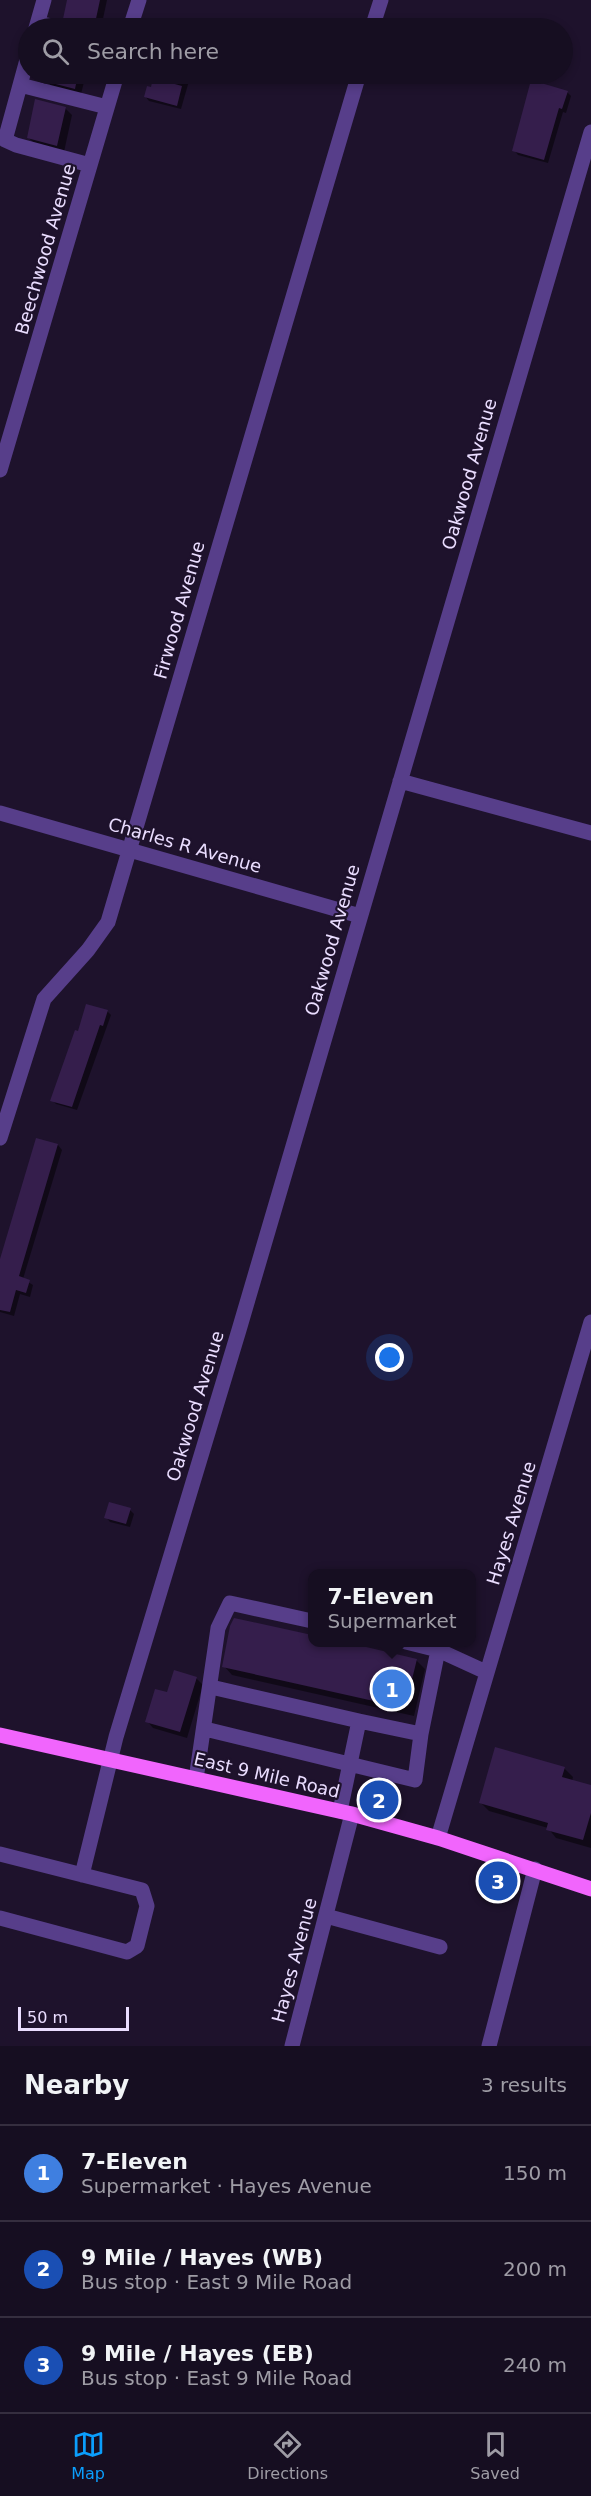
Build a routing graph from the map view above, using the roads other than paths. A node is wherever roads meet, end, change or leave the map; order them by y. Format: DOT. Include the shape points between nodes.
graph roads {
  1 [pos="44,0"];
  2 [pos="139,0"];
  3 [pos="381,0"];
  4 [pos="39,18"];
  5 [pos="133,18"];
  6 [pos="375,18"];
  7 [pos="114,84"];
  8 [pos="356,84"];
  9 [pos="20,85"];
  10 [pos="107,107"];
  11 [pos="591,132"];
  12 [pos="90,165"];
  13 [pos="0,470"];
  14 [pos="400,781"];
  15 [pos="0,813"];
  16 [pos="591,833"];
  17 [pos="129,848"];
  18 [pos="360,916"];
  19 [pos="0,1138"];
  20 [pos="591,1322"];
  21 [pos="308,1621"];
  22 [pos="426,1647"];
  23 [pos="438,1650"];
  24 [pos="486,1672"];
  25 [pos="211,1687"];
  26 [pos="359,1722"];
  27 [pos="205,1729"];
  28 [pos="421,1734"];
  29 [pos="0,1735"];
  30 [pos="111,1759"];
  31 [pos="351,1763"];
  32 [pos="196,1779"];
  33 [pos="346,1813"];
  34 [pos="438,1838"];
  35 [pos="0,1854"];
  36 [pos="535,1869"];
  37 [pos="82,1875"];
  38 [pos="591,1889"];
  39 [pos="326,1916"];
  40 [pos="0,1918"];
  41 [pos="440,1947"];
  42 [pos="292,2046"];
  43 [pos="489,2046"];
  1 -- 4 [label="street"];
  2 -- 5 [label="street"];
  3 -- 6 [label="street"];
  7 -- 10 [label="street, Beechwood Avenue"];
  8 -- 17 [label="street, Firwood Avenue"];
  9 -- 10 [label="street"];
  9 -- 12 [label="street" via="5,140"];
  10 -- 12 [label="street, Beechwood Avenue"];
  11 -- 14 [label="street, Oakwood Avenue"];
  12 -- 13 [label="street, Beechwood Avenue"];
  14 -- 16 [label="street"];
  14 -- 18 [label="street, Oakwood Avenue"];
  15 -- 17 [label="street, Charles R Avenue"];
  17 -- 18 [label="street, Charles R Avenue"];
  17 -- 19 [label="street, Firwood Avenue" via="102,933 44,999"];
  18 -- 30 [label="street, Oakwood Avenue"];
  20 -- 24 [label="street, Hayes Avenue"];
  21 -- 25 [label="street" via="230,1603 218,1628"];
  22 -- 23 [label="street"];
  23 -- 24 [label="street"];
  23 -- 28 [label="street"];
  24 -- 34 [label="street, Hayes Avenue"];
  25 -- 26 [label="street"];
  25 -- 27 [label="street"];
  26 -- 28 [label="street"];
  26 -- 31 [label="street, Hayes Avenue"];
  27 -- 31 [label="street"];
  27 -- 32 [label="street"];
  28 -- 31 [label="street" via="415,1780"];
  29 -- 30 [label="main road, East 9 Mile Road"];
  30 -- 32 [label="main road, East 9 Mile Road"];
  30 -- 37 [label="street, Oakwood Avenue"];
  31 -- 33 [label="street, Hayes Avenue"];
  32 -- 33 [label="main road, East 9 Mile Road"];
  33 -- 34 [label="main road, East 9 Mile Road"];
  33 -- 39 [label="street, Hayes Avenue"];
  34 -- 36 [label="main road, East 9 Mile Road"];
  35 -- 37 [label="street"];
  36 -- 38 [label="main road, East 9 Mile Road"];
  36 -- 43 [label="street"];
  37 -- 40 [label="street" via="142,1890 147,1906 137,1946 127,1952"];
  39 -- 41 [label="street"];
  39 -- 42 [label="street, Hayes Avenue"];
}
